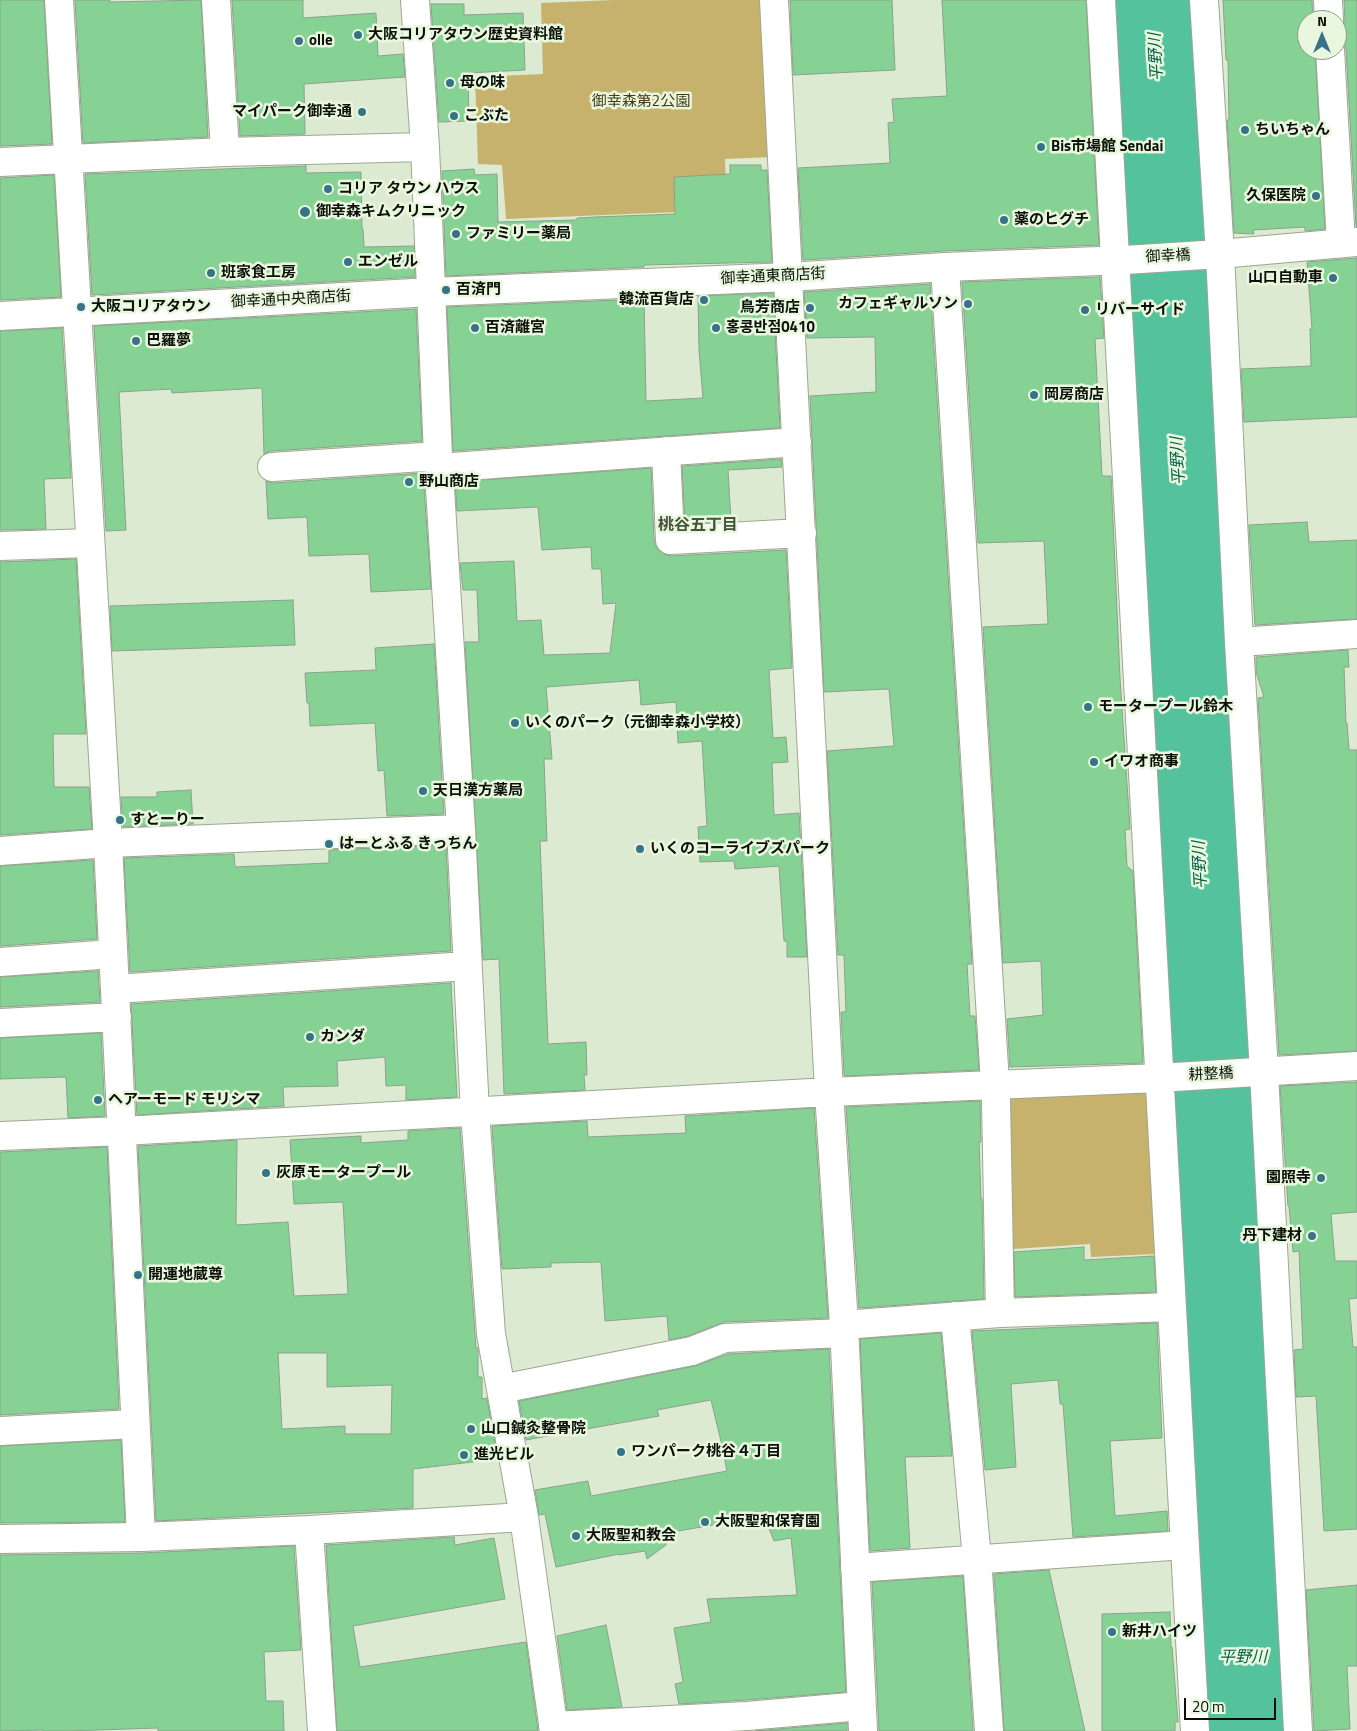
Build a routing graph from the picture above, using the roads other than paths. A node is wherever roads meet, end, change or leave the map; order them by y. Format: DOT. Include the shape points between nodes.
graph roads {
  1 [pos="59,0"];
  2 [pos="216,0"];
  3 [pos="415,0"];
  4 [pos="774,0"];
  5 [pos="1101,0"];
  6 [pos="1204,0"];
  7 [pos="1331,60"];
  8 [pos="425,148"];
  9 [pos="225,152"];
  10 [pos="69,159"];
  11 [pos="0,162"];
  12 [pos="1349,243"];
  13 [pos="1215,255"];
  14 [pos="1120,260"];
  15 [pos="945,267"];
  16 [pos="789,277"];
  17 [pos="432,292"];
  18 [pos="77,311"];
  19 [pos="0,316"];
  20 [pos="797,442"];
  21 [pos="666,452"];
  22 [pos="439,462"];
  23 [pos="272,467"];
  24 [pos="802,533"];
  25 [pos="90,543"];
  26 [pos="0,546"];
  27 [pos="1357,634"];
  28 [pos="1239,642"];
  29 [pos="460,829"];
  30 [pos="108,843"];
  31 [pos="0,851"];
  32 [pos="114,954"];
  33 [pos="0,962"];
  34 [pos="467,966"];
  35 [pos="115,989"];
  36 [pos="117,1017"];
  37 [pos="0,1023"];
  38 [pos="1357,1066"];
  39 [pos="1259,1072"];
  40 [pos="1163,1078"];
  41 [pos="995,1085"];
  42 [pos="829,1092"];
  43 [pos="474,1112"];
  44 [pos="122,1131"];
  45 [pos="0,1136"];
  46 [pos="1172,1307"];
  47 [pos="1000,1312"];
  48 [pos="955,1316"];
  49 [pos="844,1329"];
  50 [pos="501,1389"];
  51 [pos="135,1424"];
  52 [pos="0,1431"];
  53 [pos="524,1517"];
  54 [pos="310,1530"];
  55 [pos="141,1537"];
  56 [pos="0,1539"];
  57 [pos="1185,1545"];
  58 [pos="977,1559"];
  59 [pos="855,1568"];
  60 [pos="862,1719"];
  61 [pos="747,1724"];
  62 [pos="553,1728"];
  63 [pos="322,1731"];
  64 [pos="989,1731"];
  65 [pos="1195,1731"];
  66 [pos="1298,1731"];
  1 -- 10 [label="street"];
  2 -- 9 [label="street"];
  3 -- 8 [label="street"];
  4 -- 16 [label="street"];
  5 -- 14 [label="street"];
  6 -- 13 [label="street"];
  7 -- 12 [label="street"];
  8 -- 9 [label="street"];
  8 -- 17 [label="street"];
  9 -- 10 [label="street"];
  10 -- 11 [label="street"];
  10 -- 18 [label="street"];
  12 -- 13 [label="street, 御幸橋"];
  13 -- 14 [label="street, 御幸橋"];
  13 -- 28 [label="street"];
  14 -- 15 [label="street, 御幸通東商店街"];
  14 -- 40 [label="street"];
  15 -- 16 [label="street, 御幸通東商店街"];
  15 -- 41 [label="street"];
  16 -- 17 [label="street, 御幸通東商店街"];
  16 -- 20 [label="street"];
  17 -- 18 [label="street, 御幸通中央商店街"];
  17 -- 22 [label="street"];
  18 -- 19 [label="street, 御幸通中央商店街"];
  18 -- 25 [label="street"];
  20 -- 21 [label="street"];
  20 -- 24 [label="street"];
  21 -- 22 [label="street"];
  21 -- 24 [label="street" via="670,540"];
  22 -- 23 [label="street"];
  22 -- 29 [label="street"];
  24 -- 42 [label="street"];
  25 -- 26 [label="street"];
  25 -- 30 [label="street"];
  27 -- 28 [label="street"];
  28 -- 39 [label="street"];
  29 -- 30 [label="street"];
  29 -- 34 [label="street"];
  30 -- 31 [label="street"];
  30 -- 32 [label="street"];
  32 -- 33 [label="street"];
  32 -- 35 [label="street"];
  34 -- 35 [label="street"];
  34 -- 43 [label="street"];
  35 -- 36 [label="street"];
  36 -- 37 [label="street"];
  36 -- 44 [label="street"];
  38 -- 39 [label="street, 耕整橋"];
  39 -- 40 [label="street, 耕整橋"];
  39 -- 66 [label="street"];
  40 -- 41 [label="street, 耕整橋"];
  40 -- 46 [label="street"];
  41 -- 42 [label="street, 耕整橋"];
  41 -- 47 [label="street"];
  42 -- 43 [label="street, 耕整橋"];
  42 -- 49 [label="street"];
  43 -- 44 [label="street, 耕整橋"];
  43 -- 50 [label="street" via="491,1334"];
  44 -- 45 [label="street, 耕整橋"];
  44 -- 51 [label="street"];
  46 -- 47 [label="street"];
  46 -- 57 [label="street"];
  47 -- 48 [label="street"];
  48 -- 49 [label="street"];
  48 -- 58 [label="street"];
  49 -- 50 [label="street" via="725,1338 692,1350"];
  49 -- 59 [label="street"];
  50 -- 53 [label="street"];
  51 -- 52 [label="street"];
  51 -- 55 [label="street"];
  53 -- 54 [label="street"];
  53 -- 62 [label="street"];
  54 -- 55 [label="street"];
  54 -- 63 [label="street"];
  55 -- 56 [label="street"];
  57 -- 58 [label="street"];
  57 -- 65 [label="street"];
  58 -- 59 [label="street"];
  58 -- 64 [label="street"];
  59 -- 60 [label="street"];
  60 -- 61 [label="street"];
  61 -- 62 [label="street"];
}
